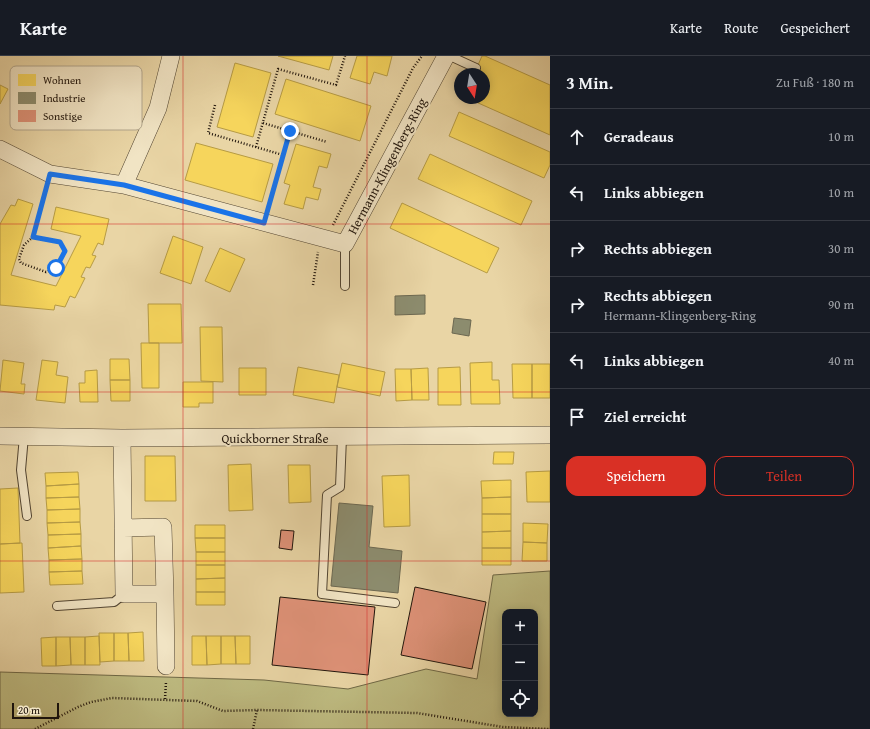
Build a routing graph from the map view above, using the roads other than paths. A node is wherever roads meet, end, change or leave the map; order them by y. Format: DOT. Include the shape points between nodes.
graph roads {
  1 [pos="172,56"];
  2 [pos="446,56"];
  3 [pos="450,56"];
  4 [pos="476,68"];
  5 [pos="0,149"];
  6 [pos="124,185"];
  7 [pos="345,244"];
  8 [pos="345,286"];
  9 [pos="550,435"];
  10 [pos="0,436"];
  11 [pos="24,436"];
  12 [pos="342,437"];
  13 [pos="122,438"];
  14 [pos="27,516"];
  15 [pos="123,528"];
  16 [pos="124,594"];
  17 [pos="165,594"];
  18 [pos="395,603"];
  19 [pos="57,606"];
  20 [pos="166,666"];
  1 -- 6 [label="street" via="158,108"];
  2 -- 7 [label="street, Hermann-Klingenberg-Ring"];
  3 -- 4 [label="lane"];
  5 -- 6 [label="street, Hermann-Klingenberg-Ring" via="50,174"];
  6 -- 7 [label="street, Hermann-Klingenberg-Ring"];
  7 -- 8 [label="lane"];
  9 -- 12 [label="street, Quickborner Straße"];
  10 -- 11 [label="street, Quickborner Straße"];
  11 -- 13 [label="street, Quickborner Straße"];
  11 -- 14 [label="lane" via="21,470"];
  12 -- 13 [label="street, Quickborner Straße"];
  12 -- 18 [label="lane" via="340,487 327,495 322,594"];
  13 -- 15 [label="street"];
  15 -- 16 [label="street"];
  15 -- 17 [label="street" via="163,527"];
  16 -- 17 [label="street"];
  16 -- 19 [label="lane" via="114,602"];
  17 -- 20 [label="street"];
}
